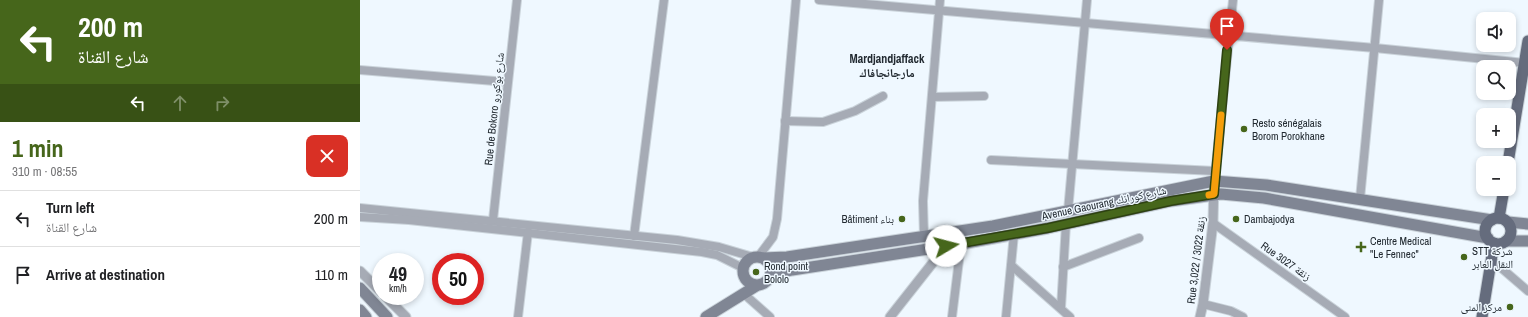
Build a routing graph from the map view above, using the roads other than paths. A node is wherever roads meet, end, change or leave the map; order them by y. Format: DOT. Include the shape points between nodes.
graph roads {
  1 [pos="517,0"];
  2 [pos="664,0"];
  3 [pos="796,0"];
  4 [pos="819,0"];
  5 [pos="940,0"];
  6 [pos="1087,0"];
  7 [pos="1233,0"];
  8 [pos="1379,0"];
  9 [pos="939,10"];
  10 [pos="1085,23"];
  11 [pos="1229,36"];
  12 [pos="1528,40"];
  13 [pos="1375,48"];
  14 [pos="1525,63"];
  15 [pos="360,70"];
  16 [pos="508,82"];
  17 [pos="883,96"];
  18 [pos="984,96"];
  19 [pos="932,97"];
  20 [pos="785,121"];
  21 [pos="1509,156"];
  22 [pos="991,160"];
  23 [pos="1071,165"];
  24 [pos="1215,176"];
  25 [pos="1214,194"];
  26 [pos="1503,196"];
  27 [pos="1360,199"];
  28 [pos="360,208"];
  29 [pos="1068,211"];
  30 [pos="360,217"];
  31 [pos="493,220"];
  32 [pos="1500,220"];
  33 [pos="1213,223"];
  34 [pos="1066,224"];
  35 [pos="1528,224"];
  36 [pos="528,232"];
  37 [pos="1014,234"];
  38 [pos="634,236"];
  39 [pos="924,237"];
  40 [pos="1139,238"];
  41 [pos="1491,240"];
  42 [pos="1506,241"];
  43 [pos="1528,241"];
  44 [pos="960,244"];
  45 [pos="946,246"];
  46 [pos="758,258"];
  47 [pos="1492,260"];
  48 [pos="1012,266"];
  49 [pos="1063,267"];
  50 [pos="360,271"];
  51 [pos="743,273"];
  52 [pos="771,275"];
  53 [pos="372,283"];
  54 [pos="756,286"];
  55 [pos="360,288"];
  56 [pos="1528,291"];
  57 [pos="744,294"];
  58 [pos="731,300"];
  59 [pos="1203,304"];
  60 [pos="394,305"];
  61 [pos="1061,308"];
  62 [pos="360,310"];
  63 [pos="366,317"];
  64 [pos="387,317"];
  65 [pos="406,317"];
  66 [pos="518,317"];
  67 [pos="706,317"];
  68 [pos="770,317"];
  69 [pos="890,317"];
  70 [pos="952,317"];
  71 [pos="1006,317"];
  72 [pos="1070,317"];
  73 [pos="1200,317"];
  74 [pos="1243,317"];
  75 [pos="1345,317"];
  76 [pos="1482,317"];
  1 -- 16 [label="street, Rue de Bokoro شارع بوكورو"];
  2 -- 38 [label="street"];
  3 -- 20 [label="street"];
  4 -- 9 [label="street"];
  5 -- 9 [label="street"];
  6 -- 10 [label="street"];
  7 -- 11 [label="street"];
  8 -- 13 [label="street"];
  9 -- 10 [label="street"];
  9 -- 19 [label="street"];
  10 -- 11 [label="street"];
  10 -- 23 [label="street"];
  11 -- 13 [label="street"];
  11 -- 24 [label="street"];
  12 -- 14 [label="main road"];
  13 -- 14 [label="street"];
  13 -- 27 [label="street"];
  14 -- 21 [label="main road"];
  15 -- 16 [label="street"];
  16 -- 31 [label="street, Rue de Bokoro شارع بوكورو"];
  17 -- 20 [label="street" via="855,111 823,122"];
  18 -- 19 [label="street"];
  19 -- 39 [label="street" via="924,201"];
  20 -- 46 [label="street" via="777,219 773,237"];
  22 -- 23 [label="street"];
  23 -- 24 [label="street"];
  23 -- 29 [label="street"];
  24 -- 25 [label="street, Rue 3,022 / زنقة 3022"];
  24 -- 27 [label="main road, Avenue Gaourang شارع كورانك"];
  24 -- 29 [label="main road, Avenue Gaourang شارع كورانك"];
  25 -- 33 [label="street, Rue 3,022 / زنقة 3022"];
  25 -- 34 [label="main road, Avenue Gaourang شارع كورانك"];
  25 -- 41 [label="main road, Avenue Gaourang شارع كورانك" via="1264,198"];
  26 -- 32 [label="main road"];
  27 -- 32 [label="main road, Avenue Gaourang شارع كورانك"];
  28 -- 31 [label="street"];
  29 -- 39 [label="main road, Avenue Gaourang شارع كورانك"];
  30 -- 36 [label="street"];
  31 -- 38 [label="street"];
  32 -- 35 [label="main road, Avenue Gaourang شارع كورانك"];
  32 -- 41 [label="main road" via="1486,230"];
  32 -- 42 [label="main road" via="1511,234"];
  33 -- 59 [label="street, Rue 3,022 / زنقة 3022"];
  33 -- 75 [label="street, Rue 3027 زنقة"];
  34 -- 37 [label="main road, Avenue Gaourang شارع كورانك"];
  34 -- 49 [label="street"];
  36 -- 51 [label="street" via="632,246 702,252 717,255"];
  36 -- 66 [label="street"];
  37 -- 44 [label="main road, Avenue Gaourang شارع كورانك"];
  37 -- 48 [label="street"];
  38 -- 46 [label="street" via="704,244"];
  39 -- 46 [label="main road, Avenue Gaourang شارع كورانك" via="786,257"];
  40 -- 49 [label="street"];
  41 -- 42 [label="main road" via="1502,243"];
  41 -- 47 [label="main road"];
  42 -- 43 [label="main road"];
  44 -- 45 [label="main road, Avenue Gaourang شارع كورانك"];
  44 -- 70 [label="street"];
  45 -- 52 [label="main road, Avenue Gaourang شارع كورانك"];
  45 -- 69 [label="street"];
  46 -- 51 [label="main road" via="745,263"];
  46 -- 52 [label="main road" via="770,265"];
  47 -- 56 [label="street"];
  47 -- 76 [label="main road"];
  48 -- 61 [label="street"];
  48 -- 71 [label="street"];
  49 -- 61 [label="street"];
  50 -- 53 [label="street"];
  51 -- 54 [label="main road" via="747,282"];
  51 -- 58 [label="main road"];
  52 -- 54 [label="main road" via="765,283"];
  54 -- 57 [label="main road"];
  55 -- 64 [label="main road"];
  57 -- 58 [label="main road"];
  57 -- 68 [label="street"];
  58 -- 67 [label="main road"];
  59 -- 73 [label="street, Rue 3,022 / زنقة 3022"];
  59 -- 74 [label="street" via="1231,310"];
  60 -- 65 [label="street"];
  61 -- 72 [label="street"];
  62 -- 63 [label="main road"];
}
